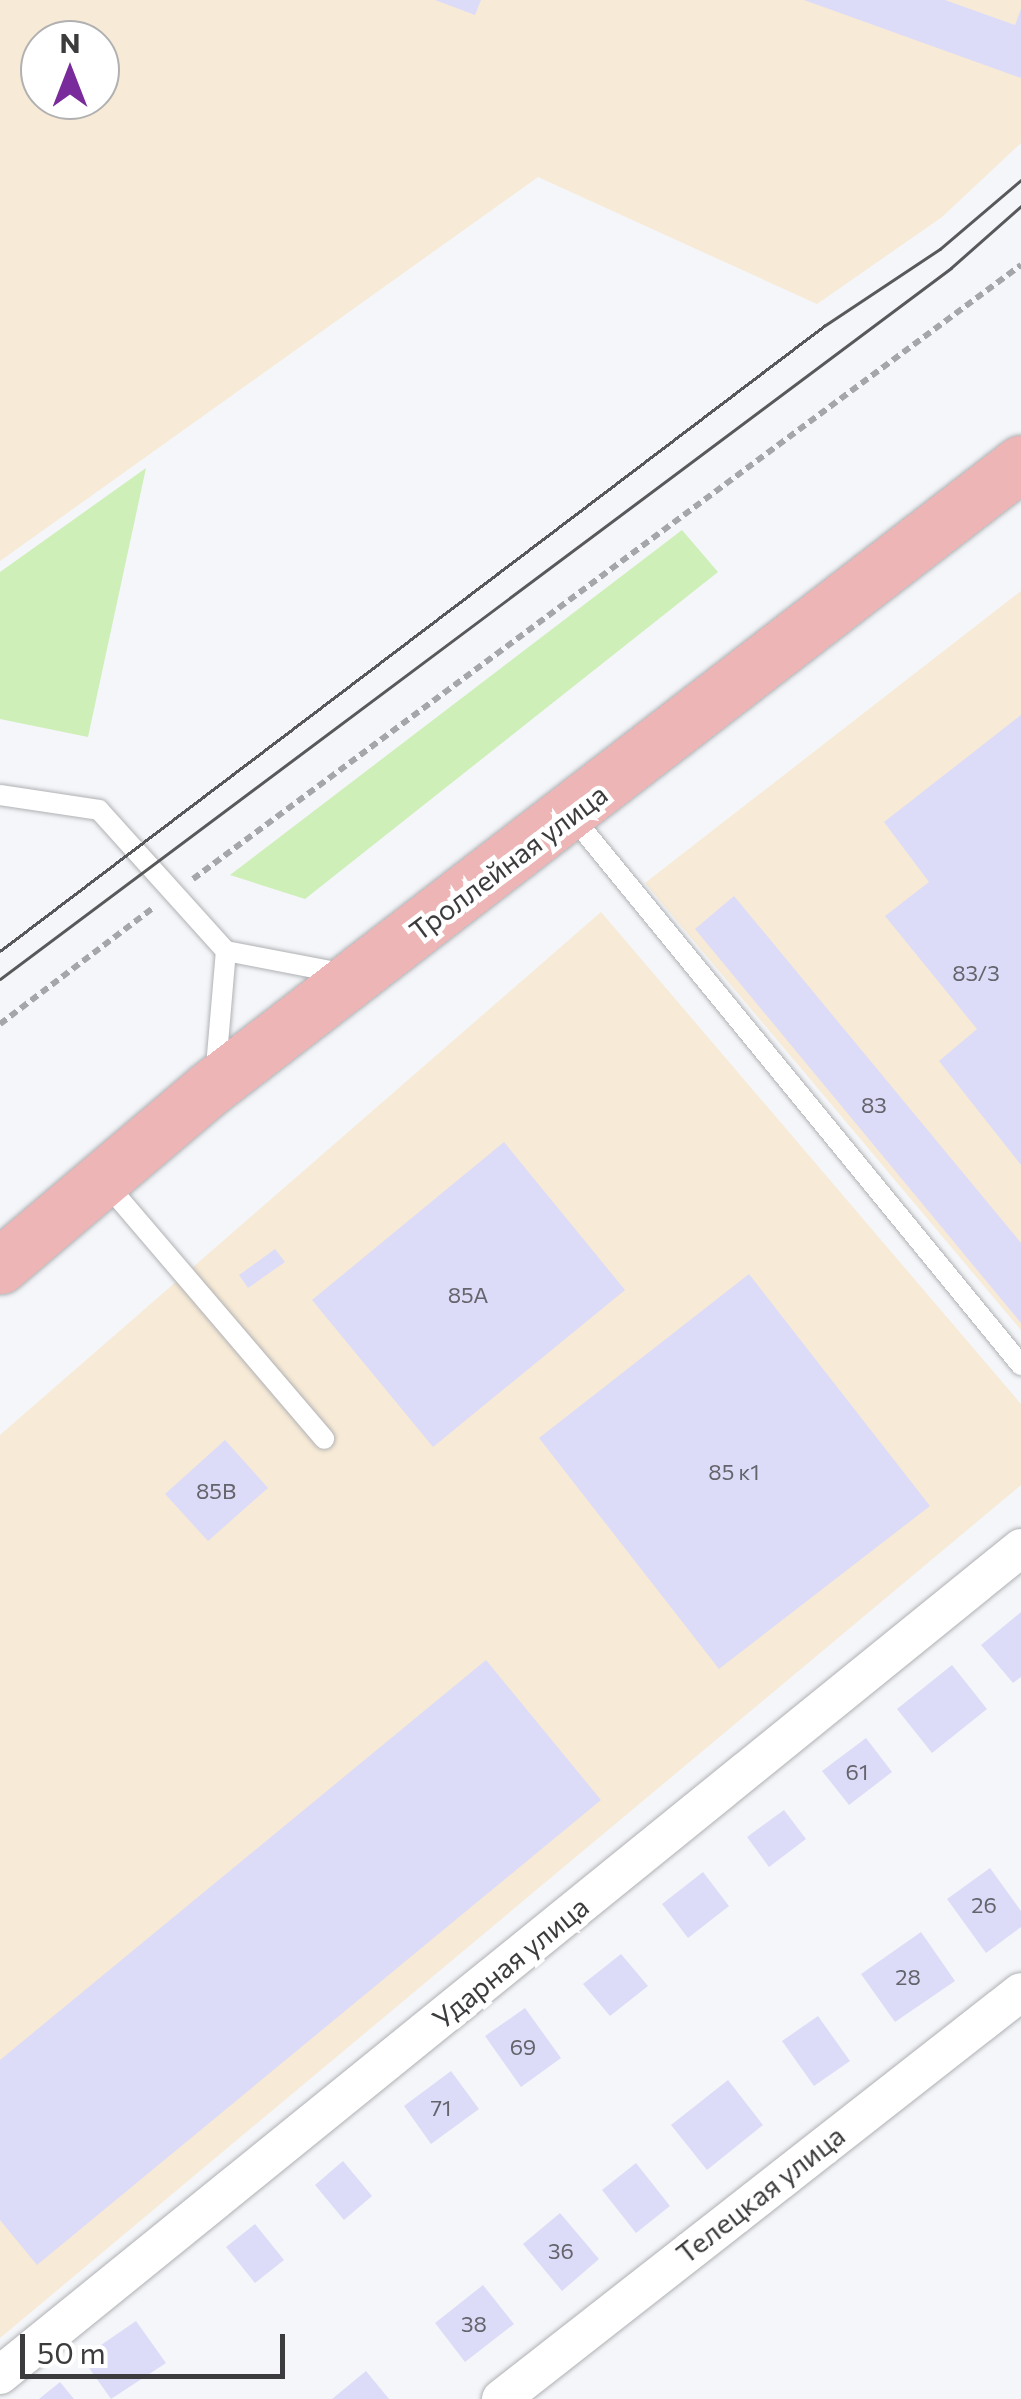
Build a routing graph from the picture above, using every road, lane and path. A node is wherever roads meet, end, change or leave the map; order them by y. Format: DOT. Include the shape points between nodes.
graph roads {
  1 [pos="1021,265"];
  2 [pos="1021,463"];
  3 [pos="0,795"];
  4 [pos="571,815"];
  5 [pos="176,892"];
  6 [pos="226,951"];
  7 [pos="366,970"];
  8 [pos="0,1024"];
  9 [pos="210,1088"];
  10 [pos="103,1180"];
  11 [pos="0,1266"];
  12 [pos="1021,1364"];
  13 [pos="324,1439"];
  14 [pos="1021,1548"];
  15 [pos="1021,1992"];
  16 [pos="0,2375"];
  17 [pos="502,2399"];
  1 -- 5 [label="path"];
  2 -- 4 [label="main road, Троллейная улица"];
  3 -- 5 [label="lane" via="99,810"];
  4 -- 7 [label="main road, Троллейная улица"];
  4 -- 12 [label="lane"];
  5 -- 6 [label="lane"];
  5 -- 8 [label="path"];
  6 -- 7 [label="lane" via="323,975"];
  6 -- 9 [label="lane" via="224,1042"];
  7 -- 9 [label="main road, Троллейная улица"];
  9 -- 10 [label="main road, Троллейная улица"];
  10 -- 11 [label="main road, Троллейная улица"];
  10 -- 13 [label="lane"];
  14 -- 16 [label="street, Ударная улица"];
  15 -- 17 [label="street, Телецкая улица"];
}
